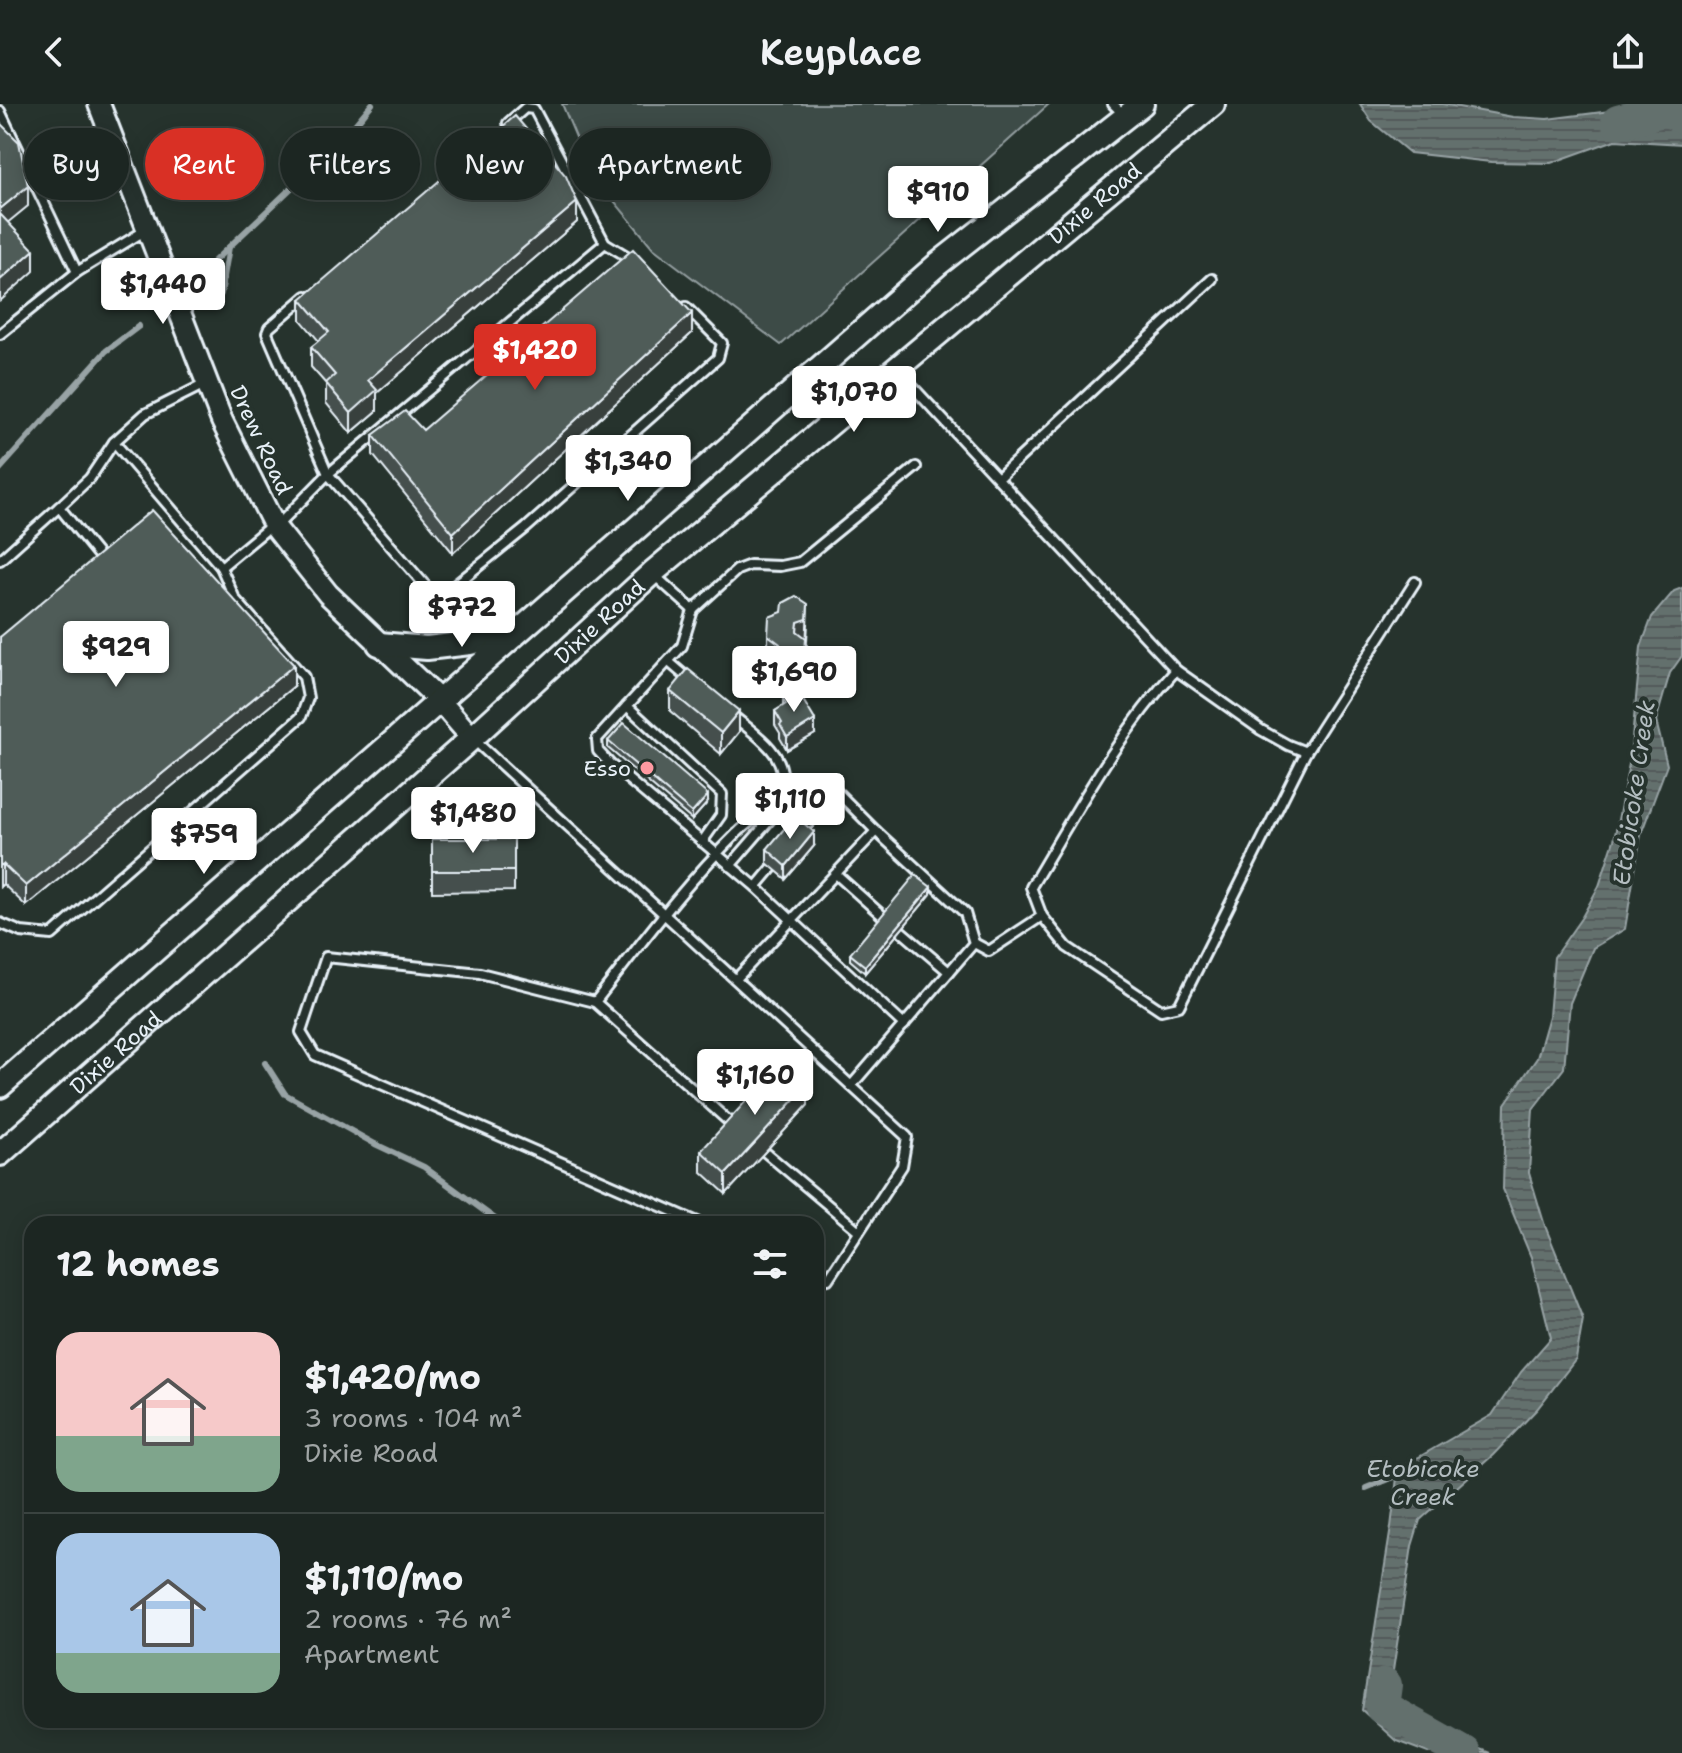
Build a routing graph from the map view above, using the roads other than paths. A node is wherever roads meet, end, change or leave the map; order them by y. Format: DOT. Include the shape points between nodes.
graph roads {
  1 [pos="99,104"];
  2 [pos="1213,104"];
  3 [pos="1127,108"];
  4 [pos="0,111"];
  5 [pos="502,128"];
  6 [pos="544,128"];
  7 [pos="553,145"];
  8 [pos="149,228"];
  9 [pos="605,243"];
  10 [pos="638,263"];
  11 [pos="77,272"];
  12 [pos="1212,279"];
  13 [pos="316,288"];
  14 [pos="680,301"];
  15 [pos="0,334"];
  16 [pos="897,369"];
  17 [pos="208,383"];
  18 [pos="114,442"];
  19 [pos="916,467"];
  20 [pos="328,474"];
  21 [pos="998,478"];
  22 [pos="59,507"];
  23 [pos="274,526"];
  24 [pos="0,560"];
  25 [pos="102,560"];
  26 [pos="221,567"];
  27 [pos="652,573"];
  28 [pos="1415,582"];
  29 [pos="693,610"];
  30 [pos="516,632"];
  31 [pos="379,644"];
  32 [pos="669,662"];
  33 [pos="1176,670"];
  34 [pos="702,689"];
  35 [pos="439,700"];
  36 [pos="627,706"];
  37 [pos="724,708"];
  38 [pos="472,738"];
  39 [pos="1306,752"];
  40 [pos="623,759"];
  41 [pos="615,769"];
  42 [pos="699,773"];
  43 [pos="640,774"];
  44 [pos="633,784"];
  45 [pos="689,785"];
  46 [pos="657,789"];
  47 [pos="835,790"];
  48 [pos="650,798"];
  49 [pos="674,803"];
  50 [pos="667,812"];
  51 [pos="876,831"];
  52 [pos="800,834"];
  53 [pos="702,842"];
  54 [pos="716,853"];
  55 [pos="730,866"];
  56 [pos="772,868"];
  57 [pos="836,874"];
  58 [pos="756,887"];
  59 [pos="665,913"];
  60 [pos="1042,916"];
  61 [pos="885,918"];
  62 [pos="791,919"];
  63 [pos="0,923"];
  64 [pos="901,931"];
  65 [pos="974,943"];
  66 [pos="949,972"];
  67 [pos="736,979"];
  68 [pos="595,1002"];
  69 [pos="904,1025"];
  70 [pos="0,1086"];
  71 [pos="851,1086"];
  72 [pos="739,1130"];
  73 [pos="765,1152"];
  74 [pos="0,1154"];
  75 [pos="684,1216"];
  76 [pos="859,1231"];
  77 [pos="824,1277"];
  1 -- 8 [label="street, Drew Road"];
  2 -- 16 [label="main road, Dixie Road"];
  3 -- 30 [label="main road, Dixie Road" via="938,264"];
  4 -- 11 [label="lane"];
  5 -- 6 [label="lane" via="525,108 534,109"];
  7 -- 9 [label="lane"];
  8 -- 11 [label="lane"];
  8 -- 17 [label="street, Drew Road"];
  9 -- 10 [label="lane"];
  9 -- 20 [label="lane"];
  11 -- 15 [label="lane"];
  12 -- 21 [label="lane"];
  13 -- 20 [label="lane" via="267,333"];
  14 -- 20 [label="lane" via="722,343 720,355 444,594 427,588"];
  16 -- 21 [label="lane"];
  16 -- 27 [label="main road, Dixie Road"];
  17 -- 18 [label="lane" via="145,414"];
  17 -- 23 [label="street, Drew Road"];
  18 -- 22 [label="lane" via="90,478"];
  18 -- 26 [label="lane"];
  19 -- 29 [label="lane" via="800,562 737,570"];
  20 -- 23 [label="lane"];
  21 -- 33 [label="lane"];
  22 -- 24 [label="lane"];
  22 -- 25 [label="lane"];
  23 -- 26 [label="lane"];
  23 -- 31 [label="street, Drew Road" via="328,594"];
  26 -- 63 [label="lane" via="235,599 304,677 308,698 301,717 52,935 21,932"];
  27 -- 29 [label="lane"];
  27 -- 38 [label="main road, Dixie Road"];
  28 -- 39 [label="lane"];
  29 -- 32 [label="lane" via="682,646"];
  30 -- 31 [label="main road" via="427,648"];
  30 -- 35 [label="main road, Dixie Road"];
  31 -- 35 [label="street, Drew Road"];
  32 -- 34 [label="lane"];
  32 -- 36 [label="lane"];
  33 -- 39 [label="lane" via="1261,730"];
  33 -- 60 [label="lane" via="1112,751 1031,887"];
  35 -- 38 [label="street, Drew Road"];
  35 -- 70 [label="main road, Dixie Road"];
  36 -- 41 [label="lane" via="597,739 598,751"];
  36 -- 42 [label="lane" via="663,746"];
  37 -- 54 [label="lane" via="767,745 783,775 779,790"];
  38 -- 59 [label="lane"];
  38 -- 74 [label="main road, Dixie Road"];
  39 -- 60 [label="lane" via="1179,1006 1161,1010 1067,947"];
  40 -- 41 [label="lane"];
  41 -- 44 [label="lane"];
  42 -- 45 [label="lane"];
  42 -- 53 [label="lane" via="722,794 723,805"];
  43 -- 44 [label="lane"];
  44 -- 48 [label="lane"];
  46 -- 48 [label="lane"];
  47 -- 51 [label="lane"];
  47 -- 52 [label="lane"];
  47 -- 55 [label="lane" via="815,777 800,785"];
  48 -- 50 [label="lane"];
  49 -- 50 [label="lane"];
  50 -- 53 [label="lane"];
  51 -- 57 [label="lane"];
  51 -- 65 [label="lane" via="965,913"];
  53 -- 54 [label="lane"];
  54 -- 55 [label="lane"];
  54 -- 59 [label="lane"];
  55 -- 58 [label="lane"];
  56 -- 58 [label="lane"];
  57 -- 61 [label="lane"];
  57 -- 62 [label="lane"];
  58 -- 62 [label="lane"];
  59 -- 67 [label="lane"];
  59 -- 68 [label="lane"];
  60 -- 65 [label="lane" via="989,951"];
  62 -- 67 [label="lane"];
  62 -- 69 [label="lane"];
  64 -- 66 [label="lane"];
  65 -- 66 [label="lane"];
  66 -- 69 [label="lane"];
  67 -- 71 [label="lane"];
  68 -- 72 [label="lane"];
  68 -- 75 [label="lane" via="480,973 326,957 301,1032 315,1055"];
  69 -- 71 [label="lane"];
  71 -- 76 [label="lane" via="907,1137 902,1166"];
  73 -- 76 [label="lane"];
  76 -- 77 [label="lane" via="828,1279"];
}
